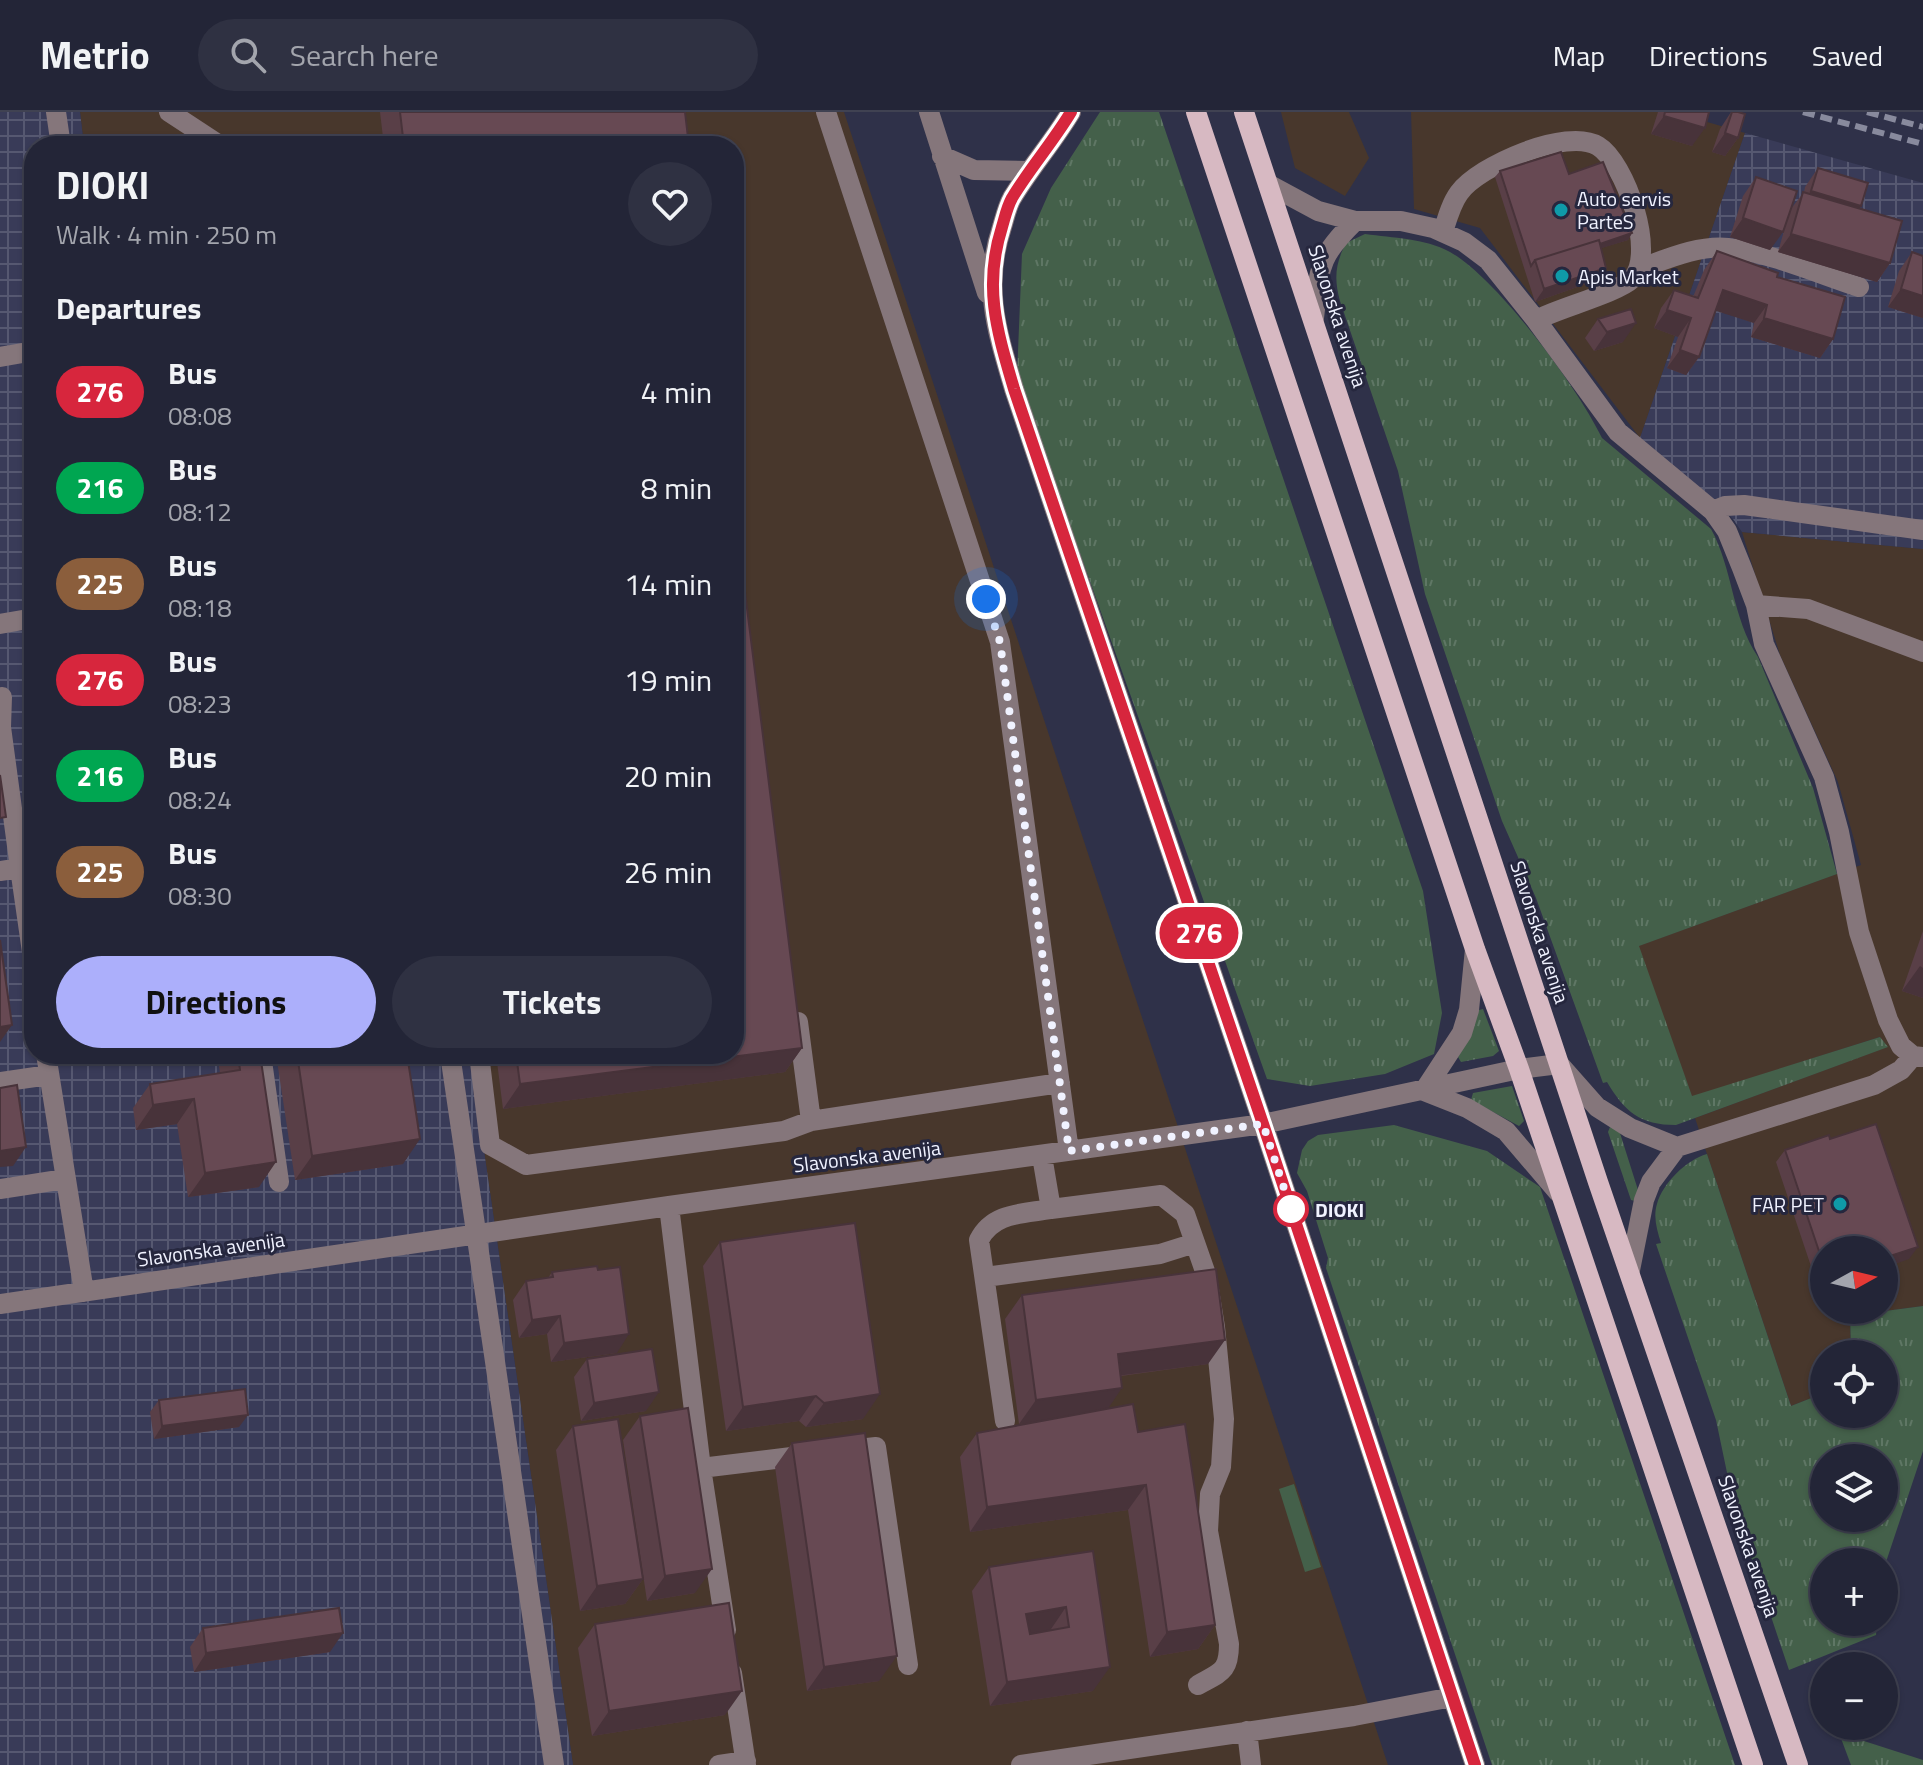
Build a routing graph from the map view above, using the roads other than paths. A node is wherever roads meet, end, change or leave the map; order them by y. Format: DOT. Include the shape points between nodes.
graph roads {
  1 [pos="56,112"];
  2 [pos="169,112"];
  3 [pos="826,112"];
  4 [pos="929,112"];
  5 [pos="1071,112"];
  6 [pos="1196,112"];
  7 [pos="1244,112"];
  8 [pos="60,136"];
  9 [pos="206,136"];
  10 [pos="942,156"];
  11 [pos="1029,171"];
  12 [pos="1268,184"];
  13 [pos="1355,221"];
  14 [pos="1443,232"];
  15 [pos="1639,269"];
  16 [pos="1859,287"];
  17 [pos="993,312"];
  18 [pos="1314,318"];
  19 [pos="1536,320"];
  20 [pos="24,353"];
  21 [pos="0,357"];
  22 [pos="1713,511"];
  23 [pos="1923,530"];
  24 [pos="1756,605"];
  25 [pos="24,620"];
  26 [pos="0,624"];
  27 [pos="1923,652"];
  28 [pos="2,697"];
  29 [pos="0,727"];
  30 [pos="10,870"];
  31 [pos="24,926"];
  32 [pos="1475,949"];
  33 [pos="795,1000"];
  34 [pos="1918,1057"];
  35 [pos="47,1064"];
  36 [pos="262,1064"];
  37 [pos="451,1064"];
  38 [pos="480,1064"];
  39 [pos="1559,1064"];
  40 [pos="1519,1069"];
  41 [pos="49,1075"];
  42 [pos="0,1082"];
  43 [pos="1060,1083"];
  44 [pos="1424,1091"];
  45 [pos="811,1121"];
  46 [pos="1263,1124"];
  47 [pos="1677,1147"];
  48 [pos="1069,1151"];
  49 [pos="1042,1156"];
  50 [pos="65,1179"];
  51 [pos="279,1182"];
  52 [pos="0,1189"];
  53 [pos="1558,1192"];
  54 [pos="669,1206"];
  55 [pos="1051,1209"];
  56 [pos="476,1235"];
  57 [pos="1195,1243"];
  58 [pos="1630,1270"];
  59 [pos="985,1277"];
  60 [pos="84,1292"];
  61 [pos="0,1304"];
  62 [pos="1005,1421"];
  63 [pos="701,1468"];
  64 [pos="908,1665"];
  65 [pos="1198,1685"];
  66 [pos="1452,1697"];
  67 [pos="1247,1731"];
  68 [pos="746,1763"];
  69 [pos="554,1765"];
  70 [pos="719,1765"];
  71 [pos="1021,1765"];
  72 [pos="1251,1765"];
  73 [pos="1475,1765"];
  74 [pos="1753,1765"];
  75 [pos="1798,1765"];
  1 -- 8 [label="street"];
  2 -- 9 [label="street"];
  3 -- 43 [label="street" via="1000,642"];
  4 -- 10 [label="street"];
  5 -- 11 [label="street"];
  6 -- 32 [label="main road"];
  7 -- 12 [label="main road, Slavonska avenija"];
  10 -- 11 [label="street" via="974,170"];
  10 -- 17 [label="street"];
  11 -- 17 [label="street" via="1010,201 997,241 991,272"];
  12 -- 13 [label="street" via="1318,211"];
  12 -- 18 [label="main road, Slavonska avenija"];
  13 -- 14 [label="street" via="1401,221"];
  13 -- 18 [label="street" via="1331,244 1319,269"];
  14 -- 15 [label="street" via="1458,193 1474,177 1499,162 1575,140 1597,145 1617,165 1638,222"];
  14 -- 19 [label="street" via="1488,260"];
  15 -- 16 [label="street" via="1686,253 1727,248"];
  15 -- 19 [label="street" via="1620,286"];
  17 -- 46 [label="street" via="1014,389"];
  18 -- 39 [label="main road, Slavonska avenija"];
  19 -- 22 [label="street" via="1618,432"];
  20 -- 21 [label="street"];
  22 -- 23 [label="street" via="1744,505"];
  22 -- 24 [label="street" via="1727,531"];
  24 -- 27 [label="street" via="1808,609"];
  24 -- 34 [label="street" via="1764,644 1824,777 1859,932 1888,1020 1901,1046"];
  25 -- 26 [label="street"];
  28 -- 29 [label="street"];
  29 -- 30 [label="street"];
  30 -- 31 [label="street"];
  32 -- 40 [label="main road"];
  32 -- 44 [label="street" via="1462,1033"];
  33 -- 45 [label="street"];
  34 -- 47 [label="street" via="1874,1085"];
  35 -- 41 [label="street"];
  36 -- 51 [label="street"];
  37 -- 56 [label="street"];
  38 -- 45 [label="street" via="490,1145 526,1165 784,1131"];
  39 -- 40 [label="street, Slavonska avenija"];
  39 -- 47 [label="street" via="1597,1107 1630,1128"];
  39 -- 58 [label="main road, Slavonska avenija"];
  40 -- 44 [label="street, Slavonska avenija"];
  40 -- 53 [label="main road"];
  41 -- 42 [label="street"];
  41 -- 50 [label="street"];
  43 -- 45 [label="street"];
  43 -- 48 [label="street"];
  44 -- 46 [label="street, Slavonska avenija"];
  44 -- 53 [label="street" via="1506,1131"];
  46 -- 48 [label="street, Slavonska avenija"];
  46 -- 66 [label="street"];
  47 -- 58 [label="street" via="1644,1200"];
  48 -- 49 [label="street, Slavonska avenija"];
  49 -- 54 [label="street, Slavonska avenija"];
  49 -- 55 [label="street"];
  50 -- 52 [label="street"];
  50 -- 60 [label="street"];
  53 -- 74 [label="main road"];
  54 -- 56 [label="street, Slavonska avenija"];
  54 -- 63 [label="street"];
  55 -- 57 [label="street" via="1161,1195 1185,1214"];
  55 -- 59 [label="street" via="999,1218 985,1228 979,1240"];
  56 -- 60 [label="street, Slavonska avenija"];
  56 -- 69 [label="street"];
  57 -- 59 [label="street" via="1160,1254"];
  57 -- 65 [label="street" via="1207,1277 1222,1404 1221,1467 1210,1494 1208,1531 1229,1644 1226,1668"];
  58 -- 75 [label="main road, Slavonska avenija"];
  59 -- 62 [label="street"];
  60 -- 61 [label="street, Slavonska avenija"];
  63 -- 64 [label="street" via="876,1447"];
  63 -- 68 [label="street"];
  66 -- 67 [label="street"];
  66 -- 73 [label="street"];
  67 -- 71 [label="street"];
  67 -- 72 [label="street"];
  68 -- 70 [label="street"];
}
